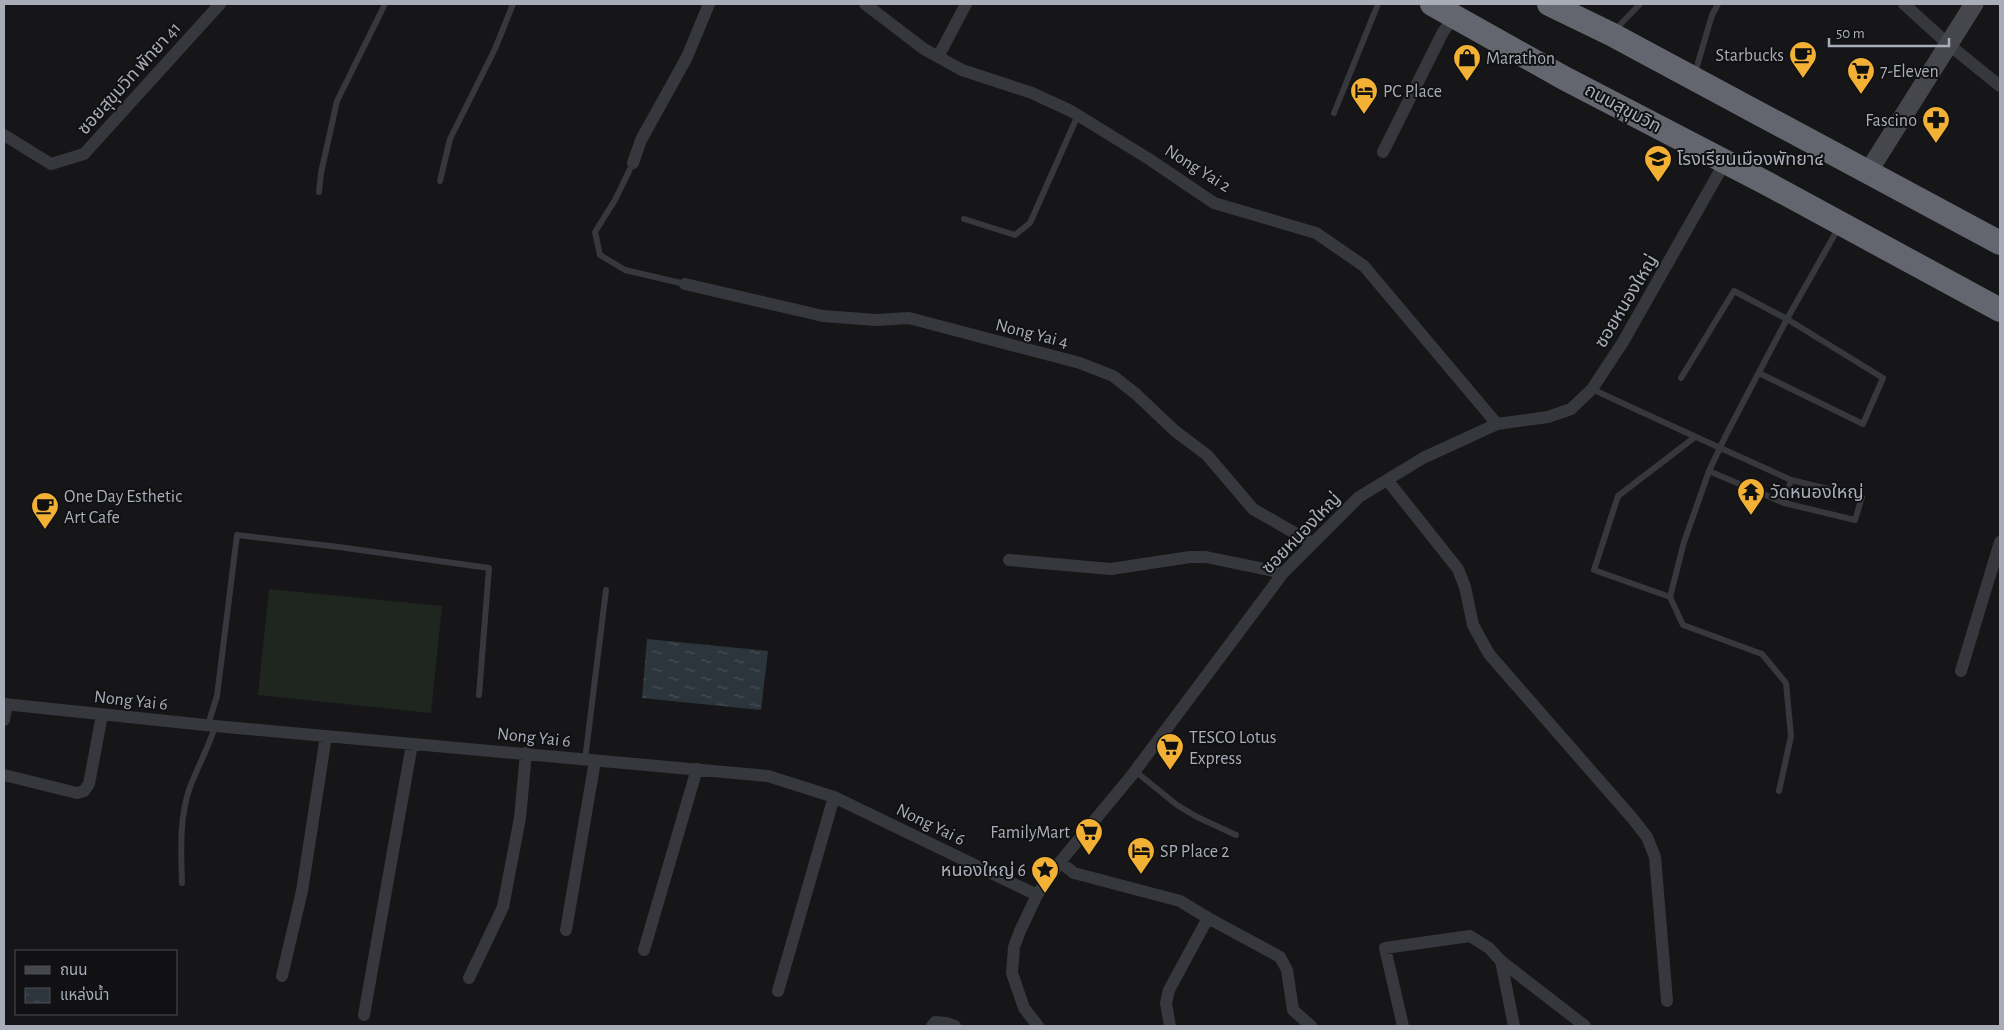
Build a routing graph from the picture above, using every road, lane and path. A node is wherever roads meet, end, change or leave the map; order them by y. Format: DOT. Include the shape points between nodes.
graph roads {
  1 [pos="220,4"];
  2 [pos="385,4"];
  3 [pos="513,4"];
  4 [pos="709,4"];
  5 [pos="864,4"];
  6 [pos="966,4"];
  7 [pos="1378,4"];
  8 [pos="1432,4"];
  9 [pos="1549,4"];
  10 [pos="1640,4"];
  11 [pos="1718,4"];
  12 [pos="1904,4"];
  13 [pos="1974,4"];
  14 [pos="1455,16"];
  15 [pos="1611,34"];
  16 [pos="1948,44"];
  17 [pos="938,57"];
  18 [pos="1694,79"];
  19 [pos="2000,86"];
  20 [pos="1334,113"];
  21 [pos="1078,115"];
  22 [pos="4,135"];
  23 [pos="1383,152"];
  24 [pos="1725,162"];
  25 [pos="634,163"];
  26 [pos="1868,172"];
  27 [pos="440,180"];
  28 [pos="319,192"];
  29 [pos="964,219"];
  30 [pos="1841,224"];
  31 [pos="2000,243"];
  32 [pos="685,284"];
  33 [pos="2000,310"];
  34 [pos="1787,319"];
  35 [pos="1758,373"];
  36 [pos="1681,378"];
  37 [pos="1592,388"];
  38 [pos="1497,424"];
  39 [pos="1695,437"];
  40 [pos="1720,447"];
  41 [pos="1709,471"];
  42 [pos="1791,480"];
  43 [pos="1388,481"];
  44 [pos="1784,503"];
  45 [pos="2000,542"];
  46 [pos="1312,543"];
  47 [pos="1009,560"];
  48 [pos="1283,574"];
  49 [pos="606,590"];
  50 [pos="1670,596"];
  51 [pos="1961,671"];
  52 [pos="479,695"];
  53 [pos="6,704"];
  54 [pos="102,715"];
  55 [pos="4,720"];
  56 [pos="212,726"];
  57 [pos="326,736"];
  58 [pos="412,744"];
  59 [pos="526,753"];
  60 [pos="590,760"];
  61 [pos="697,769"];
  62 [pos="1135,771"];
  63 [pos="4,774"];
  64 [pos="1779,792"];
  65 [pos="834,797"];
  66 [pos="1236,835"];
  67 [pos="1060,862"];
  68 [pos="182,883"];
  69 [pos="1037,895"];
  70 [pos="1208,918"];
  71 [pos="566,930"];
  72 [pos="644,950"];
  73 [pos="1501,961"];
  74 [pos="282,976"];
  75 [pos="469,978"];
  76 [pos="778,990"];
  77 [pos="1667,1001"];
  78 [pos="364,1015"];
  79 [pos="932,1026"];
  80 [pos="955,1026"];
  81 [pos="1037,1026"];
  82 [pos="1170,1026"];
  83 [pos="1311,1026"];
  84 [pos="1403,1026"];
  85 [pos="1514,1026"];
  86 [pos="1585,1026"];
  1 -- 22 [label="street, ซอยสุขุมวิท พัทยา 41" via="84,154 51,164"];
  2 -- 28 [label="lane" via="338,101"];
  3 -- 27 [label="lane" via="495,49 450,139"];
  4 -- 25 [label="street" via="686,57 641,140"];
  5 -- 17 [label="street, Nong Yai 2"];
  6 -- 17 [label="street"];
  7 -- 20 [label="lane"];
  8 -- 14 [label="highway, ถนนสุขุมวิท"];
  9 -- 15 [label="highway"];
  10 -- 15 [label="lane"];
  11 -- 18 [label="lane"];
  12 -- 16 [label="street"];
  13 -- 16 [label="street"];
  14 -- 23 [label="street" via="1442,32"];
  14 -- 24 [label="highway, ถนนสุขุมวิท" via="1564,78"];
  15 -- 18 [label="highway"];
  16 -- 19 [label="street"];
  16 -- 26 [label="street"];
  17 -- 21 [label="street, Nong Yai 2" via="962,70 1032,93"];
  18 -- 26 [label="highway"];
  21 -- 29 [label="lane" via="1030,223 1015,235"];
  21 -- 38 [label="street, Nong Yai 2" via="1214,203 1316,234 1364,266"];
  24 -- 30 [label="highway, ถนนสุขุมวิท"];
  24 -- 37 [label="street, ซอยหนองใหญ่" via="1623,342"];
  25 -- 32 [label="lane" via="616,200 594,232 600,255 625,270"];
  26 -- 31 [label="highway"];
  30 -- 33 [label="highway, ถนนสุขุมวิท"];
  30 -- 34 [label="lane"];
  32 -- 46 [label="street, Nong Yai 4" via="823,316 876,320 909,318 1080,362 1113,376 1136,394 1175,431 1207,455 1253,509"];
  34 -- 35 [label="lane"];
  34 -- 35 [label="lane" via="1883,378 1863,424"];
  34 -- 36 [label="lane" via="1734,291"];
  35 -- 40 [label="lane"];
  37 -- 38 [label="street, ซอยหนองใหญ่" via="1571,408 1548,417"];
  37 -- 39 [label="lane"];
  38 -- 43 [label="street, ซอยหนองใหญ่" via="1423,458"];
  39 -- 40 [label="lane"];
  39 -- 50 [label="lane" via="1618,496 1594,570"];
  40 -- 41 [label="lane"];
  40 -- 42 [label="lane"];
  41 -- 44 [label="lane"];
  41 -- 50 [label="lane" via="1684,542"];
  42 -- 44 [label="lane"];
  42 -- 44 [label="lane" via="1862,496 1855,520"];
  43 -- 46 [label="street, ซอยหนองใหญ่" via="1359,497"];
  43 -- 77 [label="street" via="1458,569 1473,625 1488,654 1647,837 1655,857"];
  45 -- 51 [label="street"];
  46 -- 48 [label="street, ซอยหนองใหญ่"];
  47 -- 48 [label="street" via="1111,569 1206,557"];
  48 -- 62 [label="street, ซอยหนองใหญ่"];
  49 -- 60 [label="lane"];
  50 -- 64 [label="lane" via="1683,625 1762,654 1786,683 1791,736"];
  52 -- 56 [label="lane" via="489,568 237,535"];
  53 -- 54 [label="street, Nong Yai 6"];
  53 -- 55 [label="street"];
  54 -- 56 [label="street, Nong Yai 6"];
  54 -- 63 [label="street" via="89,784 84,791 77,793"];
  56 -- 57 [label="street, Nong Yai 6"];
  56 -- 68 [label="lane" via="209,745 185,808 180,835"];
  57 -- 58 [label="street, Nong Yai 6"];
  57 -- 74 [label="street" via="302,891"];
  58 -- 59 [label="street, Nong Yai 6"];
  58 -- 78 [label="street"];
  59 -- 60 [label="street, Nong Yai 6"];
  59 -- 75 [label="street" via="520,818 503,907"];
  60 -- 61 [label="street, Nong Yai 6"];
  60 -- 71 [label="street"];
  61 -- 65 [label="street, Nong Yai 6" via="768,776"];
  61 -- 72 [label="street"];
  62 -- 66 [label="lane" via="1197,817"];
  62 -- 67 [label="street, ซอยหนองใหญ่"];
  65 -- 69 [label="street, Nong Yai 6"];
  65 -- 76 [label="street"];
  67 -- 69 [label="street, ซอยหนองใหญ่"];
  67 -- 70 [label="street" via="1074,874 1180,902"];
  69 -- 81 [label="street, ซอยหนองใหญ่" via="1014,947 1012,973 1024,1008"];
  70 -- 82 [label="street" via="1169,990 1166,1003"];
  70 -- 83 [label="street" via="1280,957 1287,970 1293,1010"];
  73 -- 84 [label="street" via="1489,948 1470,936 1385,948"];
  73 -- 85 [label="street"];
  73 -- 86 [label="street"];
  79 -- 80 [label="street" via="935,1022"];
}
